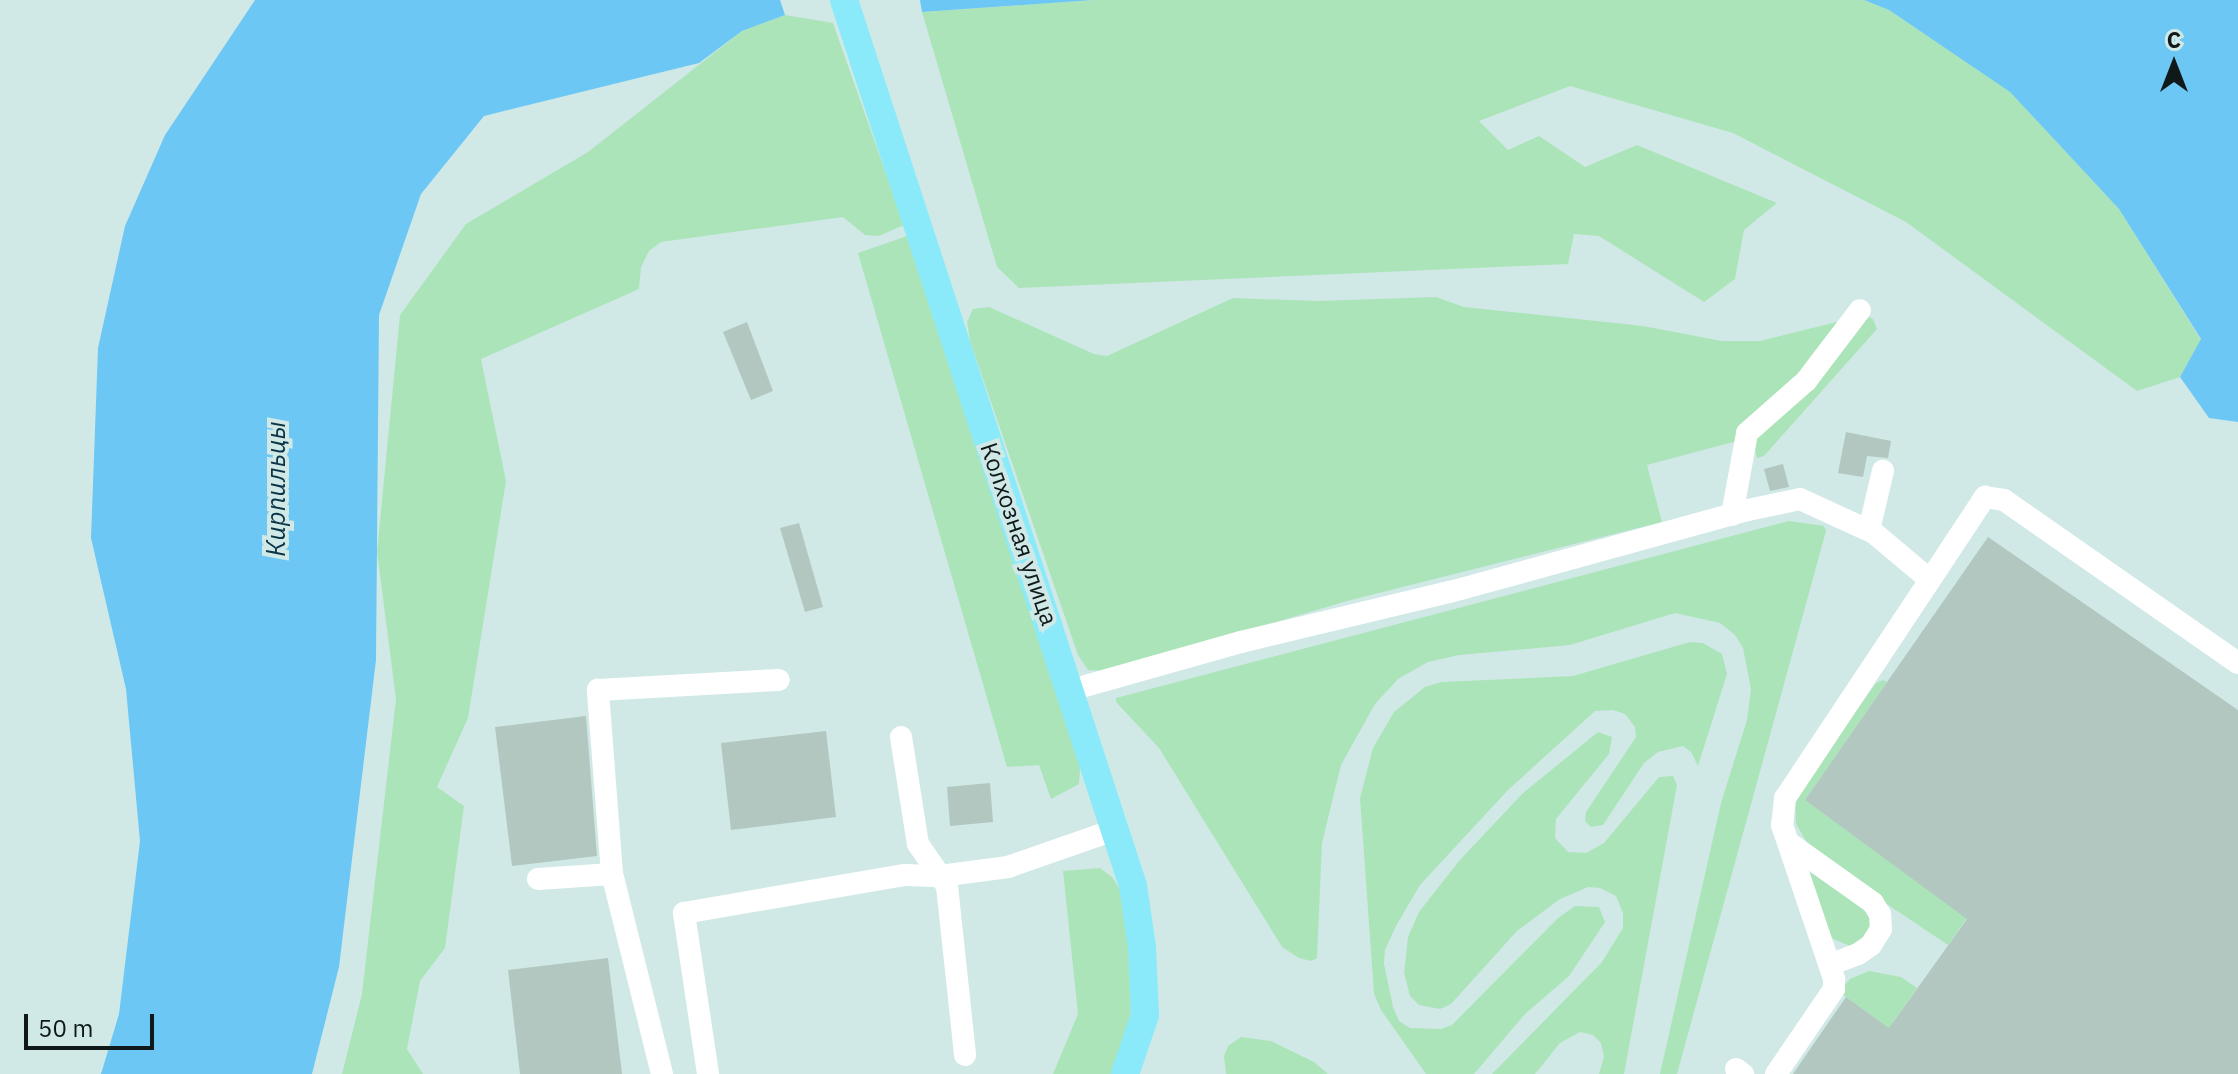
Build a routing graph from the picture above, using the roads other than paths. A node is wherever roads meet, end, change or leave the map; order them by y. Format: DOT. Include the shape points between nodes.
graph roads {
  1 [pos="844,0"];
  2 [pos="1860,310"];
  3 [pos="1883,471"];
  4 [pos="1732,515"];
  5 [pos="1869,530"];
  6 [pos="1930,580"];
  7 [pos="2238,663"];
  8 [pos="779,680"];
  9 [pos="1071,690"];
  10 [pos="901,737"];
  11 [pos="1117,829"];
  12 [pos="1789,843"];
  13 [pos="612,874"];
  14 [pos="940,876"];
  15 [pos="538,879"];
  16 [pos="1832,964"];
  17 [pos="965,1055"];
  18 [pos="662,1074"];
  19 [pos="708,1074"];
  20 [pos="1125,1074"];
  21 [pos="1776,1074"];
  1 -- 9 [label="main road, Колхозная улица"];
  2 -- 4 [label="lane" via="1806,381 1747,433"];
  3 -- 5 [label="lane"];
  4 -- 5 [label="lane" via="1800,499"];
  4 -- 9 [label="lane"];
  5 -- 6 [label="lane"];
  6 -- 7 [label="lane" via="1985,497 2004,500"];
  6 -- 12 [label="lane" via="1785,798 1782,825"];
  8 -- 13 [label="lane" via="598,690"];
  9 -- 11 [label="main road, Колхозная улица"];
  10 -- 14 [label="lane" via="918,844"];
  11 -- 14 [label="lane" via="1008,867"];
  11 -- 20 [label="main road, Колхозная улица" via="1133,886 1145,981 1145,1015"];
  12 -- 16 [label="lane"];
  12 -- 16 [label="lane" via="1873,903 1880,914 1881,929 1871,945"];
  13 -- 15 [label="lane"];
  13 -- 18 [label="lane"];
  14 -- 17 [label="lane" via="947,886"];
  14 -- 19 [label="lane" via="905,875 684,913"];
  16 -- 21 [label="lane" via="1834,989"];
}
